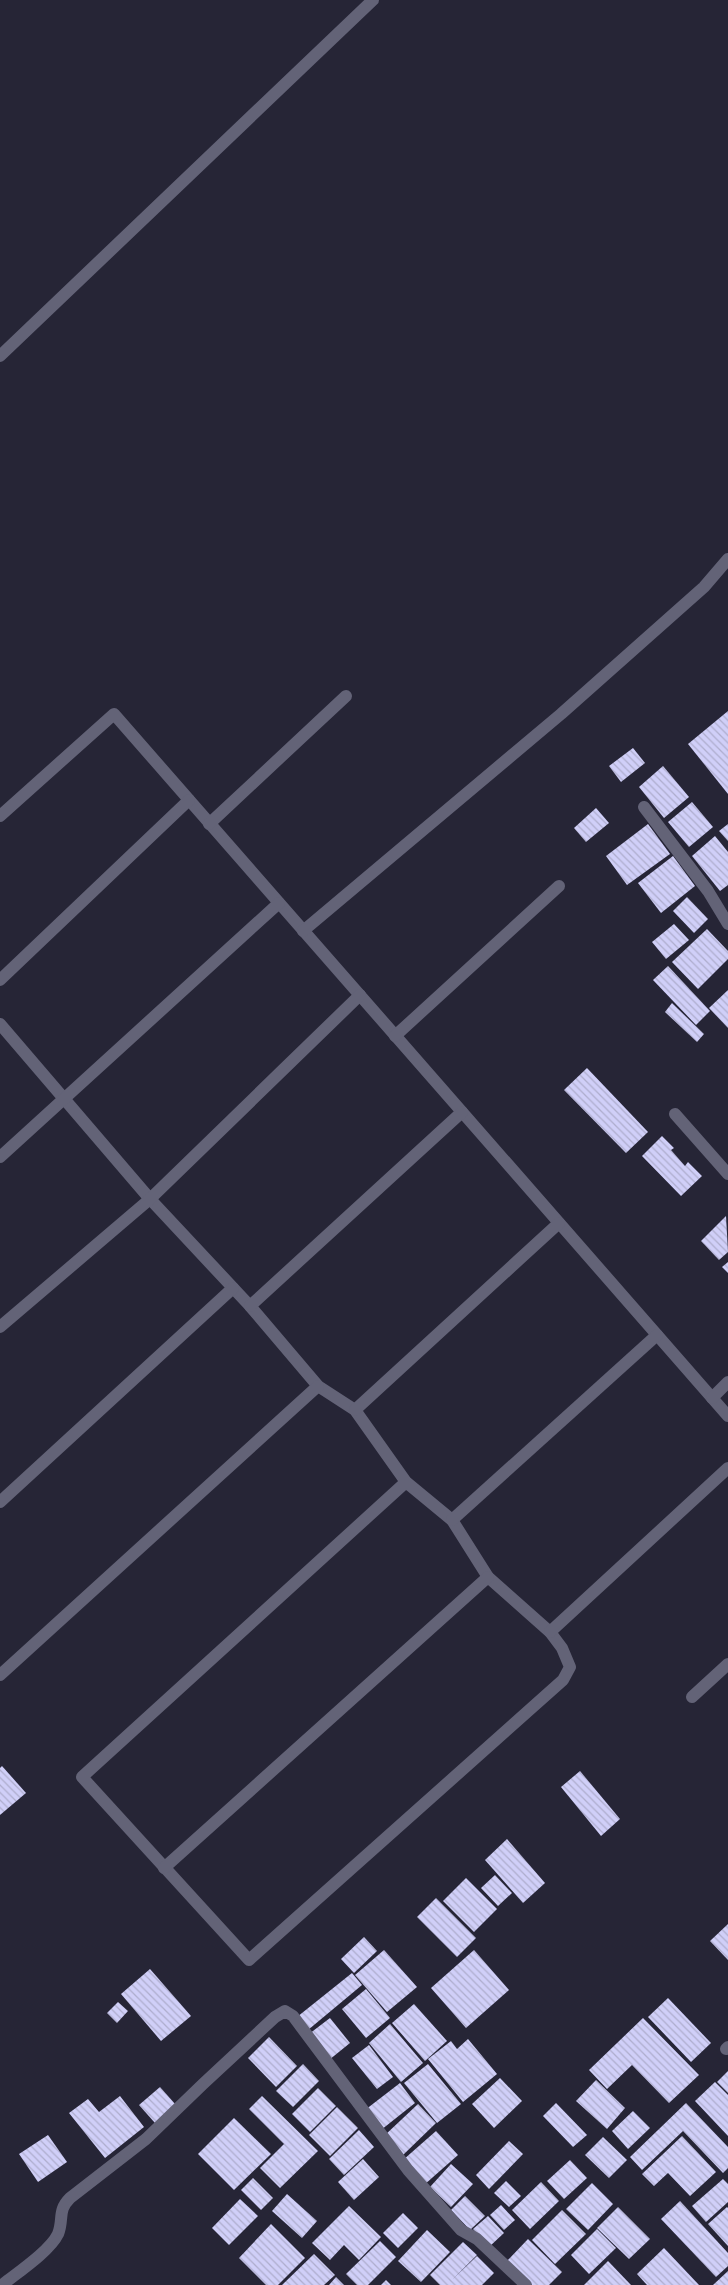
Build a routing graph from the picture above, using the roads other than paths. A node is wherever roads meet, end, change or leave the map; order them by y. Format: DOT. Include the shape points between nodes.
graph roads {
  1 [pos="373,0"];
  2 [pos="0,356"];
  3 [pos="728,560"];
  4 [pos="346,696"];
  5 [pos="189,800"];
  6 [pos="644,807"];
  7 [pos="0,816"];
  8 [pos="209,824"];
  9 [pos="558,886"];
  10 [pos="279,904"];
  11 [pos="728,924"];
  12 [pos="303,931"];
  13 [pos="0,980"];
  14 [pos="360,995"];
  15 [pos="0,1024"];
  16 [pos="395,1036"];
  17 [pos="64,1099"];
  18 [pos="462,1112"];
  19 [pos="675,1114"];
  20 [pos="0,1157"];
  21 [pos="728,1174"];
  22 [pos="150,1199"];
  23 [pos="559,1223"];
  24 [pos="233,1288"];
  25 [pos="250,1306"];
  26 [pos="0,1327"];
  27 [pos="657,1335"];
  28 [pos="728,1382"];
  29 [pos="318,1386"];
  30 [pos="712,1398"];
  31 [pos="355,1410"];
  32 [pos="728,1416"];
  33 [pos="728,1468"];
  34 [pos="406,1482"];
  35 [pos="0,1502"];
  36 [pos="452,1520"];
  37 [pos="488,1577"];
  38 [pos="550,1632"];
  39 [pos="728,1664"];
  40 [pos="0,1675"];
  41 [pos="692,1697"];
  42 [pos="164,1868"];
  43 [pos="2,2285"];
  44 [pos="526,2285"];
  1 -- 2 [label="street"];
  3 -- 12 [label="street" via="704,587 561,714"];
  4 -- 8 [label="street"];
  5 -- 7 [label="street" via="114,714"];
  5 -- 8 [label="street"];
  5 -- 13 [label="street"];
  6 -- 11 [label="street" via="708,891"];
  8 -- 10 [label="street"];
  9 -- 16 [label="street"];
  10 -- 12 [label="street"];
  10 -- 17 [label="street"];
  12 -- 14 [label="street"];
  14 -- 16 [label="street"];
  14 -- 22 [label="street"];
  15 -- 17 [label="street"];
  16 -- 18 [label="street"];
  17 -- 20 [label="street"];
  17 -- 22 [label="street"];
  18 -- 23 [label="street"];
  18 -- 25 [label="street"];
  19 -- 21 [label="street"];
  22 -- 24 [label="street"];
  22 -- 26 [label="street"];
  23 -- 27 [label="street"];
  23 -- 31 [label="street"];
  24 -- 25 [label="street"];
  24 -- 35 [label="street"];
  25 -- 29 [label="street"];
  27 -- 30 [label="street"];
  27 -- 36 [label="street"];
  28 -- 30 [label="street"];
  29 -- 31 [label="street"];
  29 -- 40 [label="street"];
  30 -- 32 [label="street"];
  31 -- 34 [label="street"];
  33 -- 38 [label="street"];
  34 -- 36 [label="street"];
  34 -- 42 [label="street" via="82,1777"];
  36 -- 37 [label="street"];
  37 -- 38 [label="street"];
  37 -- 42 [label="street"];
  38 -- 42 [label="street" via="570,1667 563,1680 249,1960"];
  39 -- 41 [label="street"];
  43 -- 44 [label="street" via="58,2235 61,2210 70,2198 146,2139 285,2011 293,2016 408,2170 461,2230 477,2239"];
}
